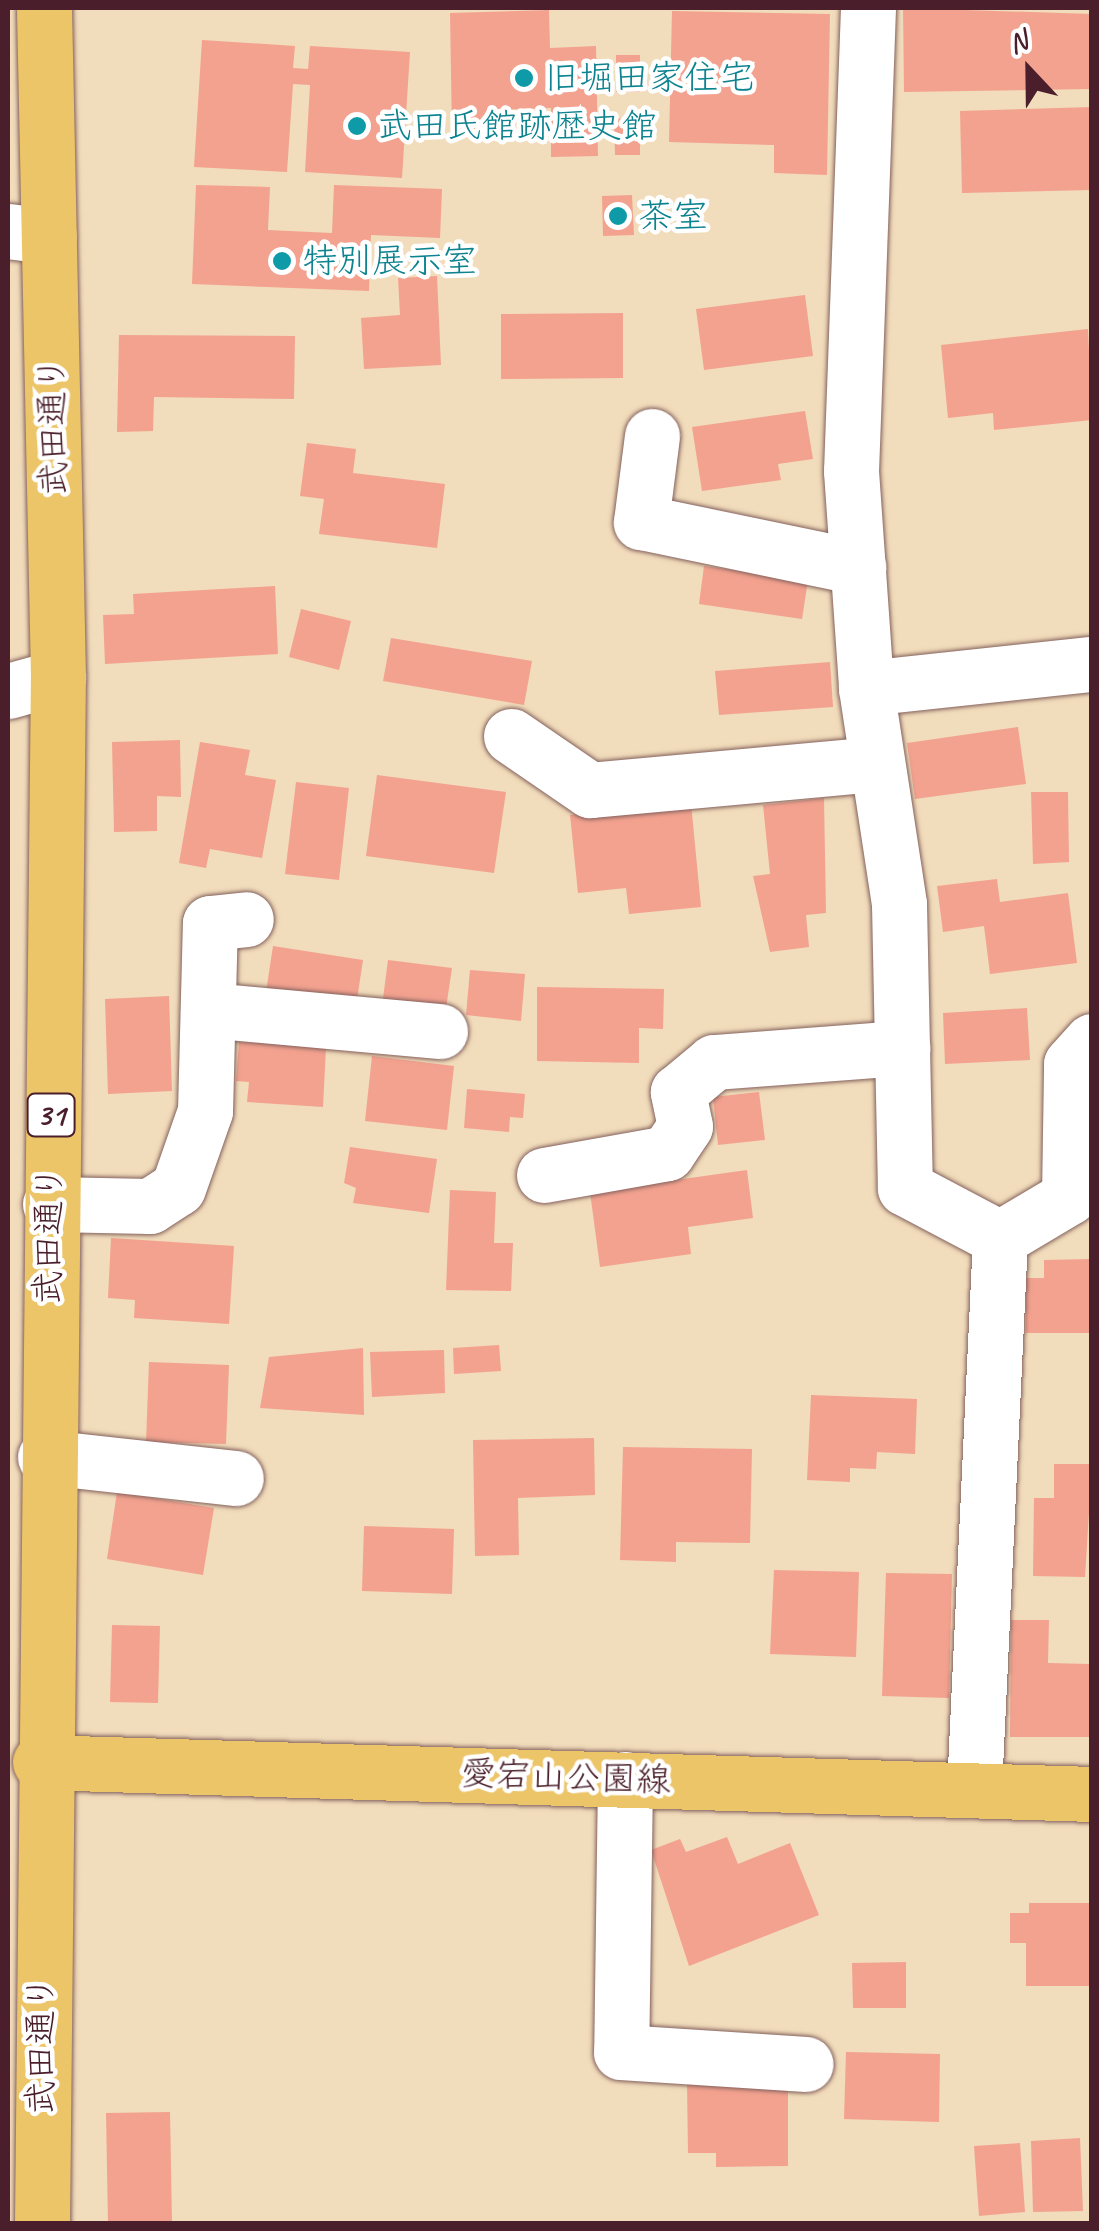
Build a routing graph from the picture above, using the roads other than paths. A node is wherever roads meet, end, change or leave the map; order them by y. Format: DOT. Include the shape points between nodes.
graph roads {
  1 [pos="44,8"];
  2 [pos="868,8"];
  3 [pos="28,233"];
  4 [pos="652,436"];
  5 [pos="858,567"];
  6 [pos="1092,664"];
  7 [pos="33,684"];
  8 [pos="866,688"];
  9 [pos="511,736"];
  10 [pos="878,764"];
  11 [pos="246,918"];
  12 [pos="208,1010"];
  13 [pos="440,1031"];
  14 [pos="1092,1040"];
  15 [pos="902,1048"];
  16 [pos="544,1175"];
  17 [pos="50,1204"];
  18 [pos="1000,1238"];
  19 [pos="46,1457"];
  20 [pos="236,1478"];
  21 [pos="24,1762"];
  22 [pos="625,1779"];
  23 [pos="974,1789"];
  24 [pos="1092,1794"];
  25 [pos="806,2064"];
  26 [pos="42,2224"];
  1 -- 3 [label="main road, 武田通り / 31"];
  2 -- 5 [label="lane" via="851,471"];
  3 -- 7 [label="main road, 武田通り / 31"];
  4 -- 5 [label="lane" via="640,522"];
  5 -- 8 [label="lane"];
  6 -- 8 [label="lane"];
  7 -- 17 [label="main road, 武田通り / 31"];
  8 -- 10 [label="lane"];
  9 -- 10 [label="lane" via="590,790"];
  10 -- 15 [label="lane" via="900,904"];
  11 -- 12 [label="lane" via="210,923"];
  12 -- 13 [label="lane"];
  12 -- 17 [label="lane" via="204,1111 178,1188 150,1206"];
  14 -- 18 [label="lane" via="1071,1064 1069,1198"];
  15 -- 16 [label="lane" via="714,1062 678,1092 685,1126 667,1153"];
  15 -- 18 [label="lane" via="904,1188"];
  17 -- 19 [label="main road, 武田通り / 31"];
  18 -- 23 [label="lane"];
  19 -- 20 [label="lane"];
  19 -- 21 [label="main road, 武田通り / 31"];
  21 -- 22 [label="main road, 愛宕山公園線"];
  21 -- 26 [label="main road, 武田通り / 31"];
  22 -- 23 [label="main road, 愛宕山公園線"];
  22 -- 25 [label="lane" via="622,2052"];
  23 -- 24 [label="main road, 愛宕山公園線"];
}
